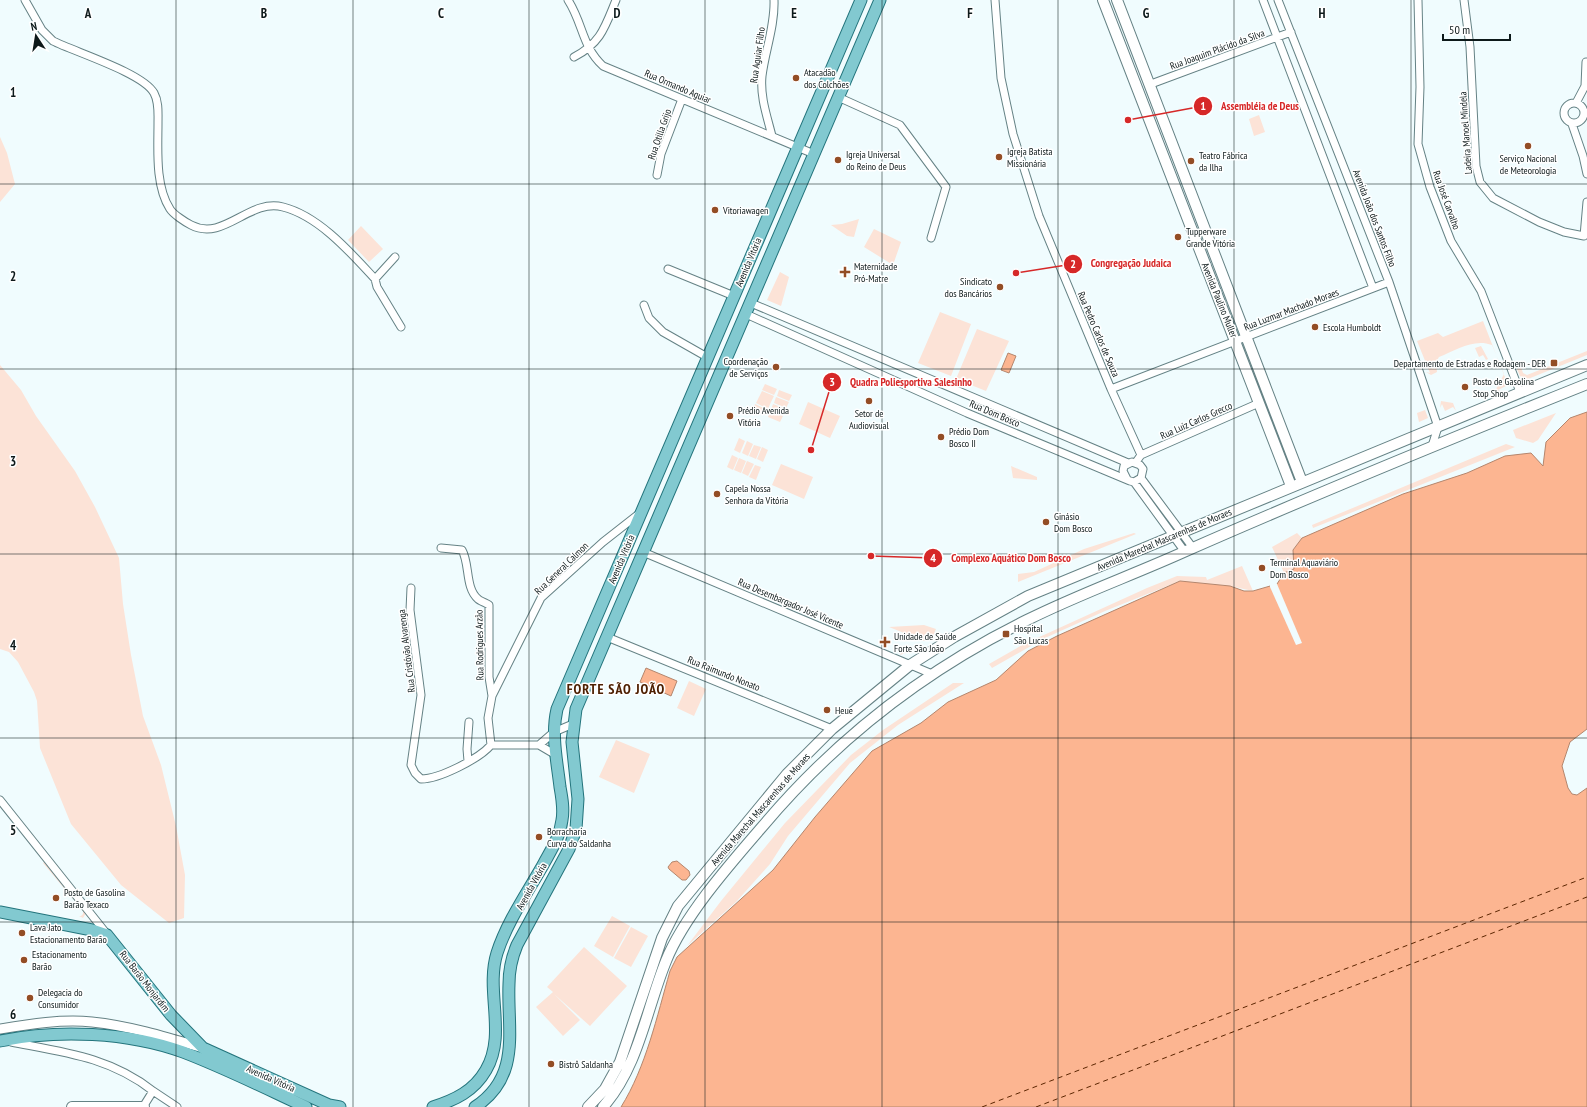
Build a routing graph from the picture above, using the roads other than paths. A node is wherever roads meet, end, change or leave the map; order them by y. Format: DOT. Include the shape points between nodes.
graph roads {
  1 [pos="25,0"];
  2 [pos="568,0"];
  3 [pos="616,0"];
  4 [pos="774,0"];
  5 [pos="861,0"];
  6 [pos="880,0"];
  7 [pos="995,0"];
  8 [pos="1263,0"];
  9 [pos="1278,0"];
  10 [pos="1418,0"];
  11 [pos="1464,0"];
  12 [pos="1118,2"];
  13 [pos="1105,5"];
  14 [pos="1291,32"];
  15 [pos="1277,38"];
  16 [pos="1135,44"];
  17 [pos="1121,46"];
  18 [pos="588,49"];
  19 [pos="574,57"];
  20 [pos="1586,62"];
  21 [pos="1151,84"];
  22 [pos="838,97"];
  23 [pos="682,99"];
  24 [pos="1576,103"];
  25 [pos="1572,124"];
  26 [pos="772,136"];
  27 [pos="798,146"];
  28 [pos="814,154"];
  29 [pos="1587,174"];
  30 [pos="657,175"];
  31 [pos="1587,202"];
  32 [pos="931,238"];
  33 [pos="395,257"];
  34 [pos="668,270"];
  35 [pos="375,279"];
  36 [pos="1389,282"];
  37 [pos="1373,288"];
  38 [pos="732,301"];
  39 [pos="751,303"];
  40 [pos="644,305"];
  41 [pos="746,314"];
  42 [pos="401,327"];
  43 [pos="1246,337"];
  44 [pos="1236,341"];
  45 [pos="707,357"];
  46 [pos="1587,365"];
  47 [pos="1587,384"];
  48 [pos="1111,389"];
  49 [pos="1520,392"];
  50 [pos="1259,402"];
  51 [pos="1438,427"];
  52 [pos="1432,446"];
  53 [pos="1141,455"];
  54 [pos="1136,462"];
  55 [pos="1128,463"];
  56 [pos="1142,478"];
  57 [pos="1130,481"];
  58 [pos="1302,482"];
  59 [pos="1291,486"];
  60 [pos="1316,494"];
  61 [pos="641,512"];
  62 [pos="1177,534"];
  63 [pos="441,548"];
  64 [pos="1188,550"];
  65 [pos="643,552"];
  66 [pos="411,588"];
  67 [pos="607,637"];
  68 [pos="910,665"];
  69 [pos="932,674"];
  70 [pos="502,676"];
  71 [pos="489,677"];
  72 [pos="492,696"];
  73 [pos="469,722"];
  74 [pos="573,724"];
  75 [pos="832,729"];
  76 [pos="554,732"];
  77 [pos="492,745"];
  78 [pos="539,745"];
  79 [pos="556,755"];
  80 [pos="468,761"];
  81 [pos="0,800"];
  82 [pos="0,912"];
  83 [pos="107,935"];
  84 [pos="0,1028"];
  85 [pos="3,1041"];
  86 [pos="202,1048"];
  87 [pos="153,1091"];
  88 [pos="72,1107"];
  89 [pos="144,1107"];
  90 [pos="177,1107"];
  91 [pos="306,1107"];
  92 [pos="340,1107"];
  93 [pos="433,1107"];
  94 [pos="475,1107"];
  95 [pos="588,1107"];
  96 [pos="603,1107"];
  1 -- 35 [label="street" via="42,30 53,41 140,80 154,93 158,105 159,176 170,209 192,225 213,229 223,228 252,211 269,206 283,207 310,220 327,233 348,250"];
  2 -- 18 [label="street, Rua Ormando Aguiar" via="578,19"];
  3 -- 18 [label="street" via="598,40"];
  4 -- 26 [label="street, Rua Aguiar Filho" via="762,76 763,101"];
  5 -- 27 [label="main road, Avenida Vitória"];
  6 -- 22 [label="main road, Avenida Vitória"];
  7 -- 48 [label="street, Rua Pedro Carlos de Souza" via="1001,78 1013,134 1039,216"];
  8 -- 15 [label="street"];
  9 -- 14 [label="street, Avenida João dos Santos Filho"];
  10 -- 49 [label="street, Rua José Carvalho" via="1418,144 1430,187 1451,241 1481,291"];
  11 -- 31 [label="street, Ladeira Manoel Mindela" via="1476,166 1480,182 1493,198 1564,232 1584,236"];
  12 -- 13 [label="main road"];
  12 -- 16 [label="main road, Avenida Paulino Muller"];
  13 -- 17 [label="main road, Avenida Paulino Muller"];
  14 -- 15 [label="street, Rua Joaquim Plácido da Silva"];
  14 -- 36 [label="street, Avenida João dos Santos Filho"];
  15 -- 21 [label="street, Rua Joaquim Plácido da Silva"];
  15 -- 37 [label="street"];
  16 -- 17 [label="main road"];
  16 -- 21 [label="main road, Avenida Paulino Muller"];
  17 -- 44 [label="main road, Avenida Paulino Muller"];
  18 -- 19 [label="street"];
  18 -- 23 [label="street, Rua Ormando Aguiar" via="603,66"];
  20 -- 24 [label="street" via="1585,86"];
  21 -- 43 [label="main road, Avenida Paulino Muller"];
  22 -- 28 [label="main road, Avenida Vitória"];
  22 -- 32 [label="street" via="900,125 946,187"];
  23 -- 26 [label="street, Rua Ormando Aguiar"];
  23 -- 30 [label="street, Rua Otilla Grijo" via="661,154"];
  24 -- 25 [label="street" via="1584,109 1584,116 1579,122"];
  24 -- 25 [label="street" via="1570,103 1565,107 1563,114 1565,120"];
  25 -- 29 [label="street" via="1584,156"];
  26 -- 27 [label="street, Rua Ormando Aguiar"];
  27 -- 28 [label="street, Rua Ormando Aguiar"];
  27 -- 38 [label="main road, Avenida Vitória"];
  28 -- 39 [label="main road, Avenida Vitória"];
  33 -- 35 [label="street"];
  34 -- 38 [label="street"];
  35 -- 42 [label="street" via="377,287"];
  36 -- 37 [label="street, Rua Luzmar Machado Moraes"];
  36 -- 51 [label="street, Avenida João dos Santos Filho"];
  37 -- 43 [label="street, Rua Luzmar Machado Moraes"];
  38 -- 39 [label="main road"];
  38 -- 45 [label="main road, Avenida Vitória"];
  39 -- 41 [label="main road, Avenida Vitória"];
  39 -- 55 [label="street, Rua Dom Bosco"];
  40 -- 45 [label="street" via="649,318 663,332"];
  41 -- 57 [label="street, Rua Dom Bosco" via="968,413"];
  41 -- 65 [label="main road, Avenida Vitória"];
  43 -- 44 [label="street, Rua Luzmar Machado Moraes"];
  43 -- 58 [label="main road, Avenida Paulino Muller"];
  44 -- 48 [label="street, Rua Luzmar Machado Moraes"];
  44 -- 50 [label="main road, Avenida Paulino Muller"];
  45 -- 61 [label="main road, Avenida Vitória"];
  46 -- 49 [label="main road, Avenida Marechal Mascarenhas de Moraes"];
  47 -- 52 [label="main road, Avenida Marechal Mascarenhas de Moraes"];
  48 -- 53 [label="street, Rua Pedro Carlos de Souza"];
  49 -- 51 [label="main road, Avenida Marechal Mascarenhas de Moraes"];
  50 -- 53 [label="street, Rua Luiz Carlos Grecco"];
  50 -- 59 [label="main road, Avenida Paulino Muller"];
  51 -- 52 [label="street"];
  51 -- 58 [label="main road, Avenida Marechal Mascarenhas de Moraes"];
  52 -- 60 [label="main road, Avenida Marechal Mascarenhas de Moraes"];
  53 -- 54 [label="street"];
  54 -- 55 [label="street"];
  54 -- 56 [label="street" via="1143,469"];
  55 -- 57 [label="street" via="1123,471"];
  56 -- 57 [label="street"];
  56 -- 62 [label="street"];
  57 -- 62 [label="street"];
  58 -- 59 [label="main road, Avenida Marechal Mascarenhas de Moraes"];
  59 -- 60 [label="main road"];
  59 -- 62 [label="main road, Avenida Marechal Mascarenhas de Moraes"];
  60 -- 64 [label="main road, Avenida Marechal Mascarenhas de Moraes"];
  61 -- 70 [label="street, Rua General Calmon" via="603,542 541,598"];
  61 -- 76 [label="main road, Avenida Vitória" via="560,700"];
  62 -- 64 [label="street"];
  62 -- 68 [label="main road, Avenida Marechal Mascarenhas de Moraes" via="1028,596"];
  63 -- 71 [label="street, Rua Rodrigues Arzão" via="462,550 466,557 471,588 477,598 489,605"];
  64 -- 69 [label="main road, Avenida Marechal Mascarenhas de Moraes" via="1027,620"];
  65 -- 67 [label="main road, Avenida Vitória"];
  65 -- 68 [label="street, Rua Desembargador José Vicente"];
  66 -- 80 [label="street, Rua Cristóvão Alvarenga" via="410,610 421,695 411,765 421,779 437,776"];
  67 -- 74 [label="main road, Avenida Vitória" via="576,709"];
  67 -- 75 [label="street, Rua Raimundo Nonato"];
  68 -- 69 [label="street, Rua Desembargador José Vicente"];
  68 -- 75 [label="main road, Avenida Marechal Mascarenhas de Moraes"];
  69 -- 96 [label="main road, Avenida Marechal Mascarenhas de Moraes" via="888,705 819,764 725,871 680,931 666,960 630,1066 616,1093"];
  70 -- 71 [label="street"];
  70 -- 72 [label="street, Rua General Calmon"];
  71 -- 72 [label="street, Rua Rodrigues Arzão"];
  72 -- 77 [label="street, Rua Rodrigues Arzão" via="488,718"];
  73 -- 80 [label="street"];
  74 -- 76 [label="street"];
  74 -- 94 [label="main road, Avenida Vitória" via="572,748 578,804 576,829 569,849 517,944 509,984 511,1040 508,1060 492,1092"];
  75 -- 95 [label="main road, Avenida Marechal Mascarenhas de Moraes" via="788,774 678,906 662,938 620,1062 605,1089"];
  76 -- 78 [label="street"];
  76 -- 79 [label="main road, Avenida Vitória"];
  77 -- 78 [label="street"];
  77 -- 80 [label="street"];
  78 -- 79 [label="street"];
  79 -- 93 [label="main road, Avenida Vitória" via="563,806 562,824 497,954 493,984 495,1039 491,1061 472,1088 460,1097"];
  81 -- 83 [label="street, Rua Barão Monjardim"];
  82 -- 83 [label="main road"];
  83 -- 86 [label="main road, Rua Barão Monjardim" via="171,1015"];
  84 -- 86 [label="street" via="38,1023 91,1022 142,1030"];
  85 -- 87 [label="street" via="77,1054 120,1068"];
  85 -- 91 [label="main road, Avenida Vitória" via="54,1035 107,1035 146,1042 183,1052"];
  86 -- 92 [label="main road, Avenida Vitória" via="329,1105"];
  87 -- 89 [label="street"];
  87 -- 90 [label="street"];
  88 -- 89 [label="main road"];
}
